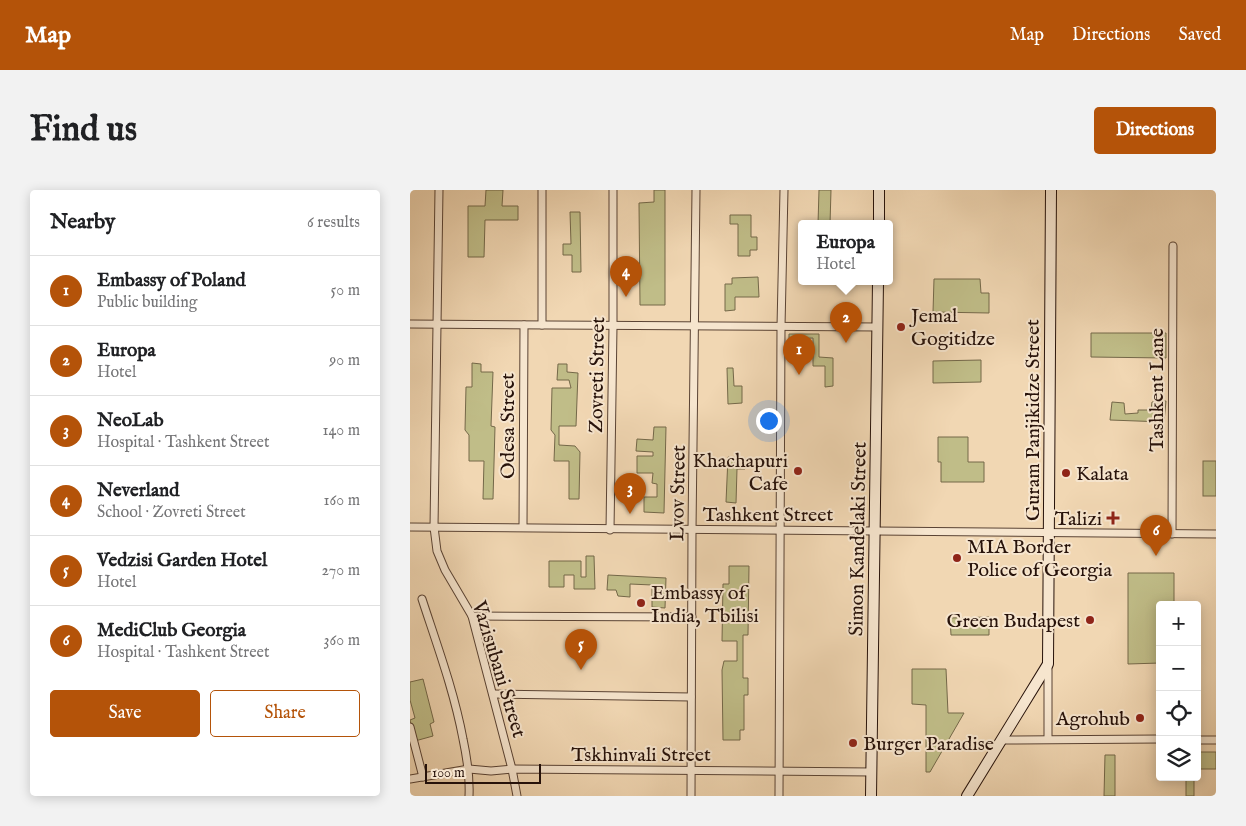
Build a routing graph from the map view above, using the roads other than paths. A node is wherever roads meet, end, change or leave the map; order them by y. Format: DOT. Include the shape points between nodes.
graph roads {
  1 [pos="440,190"];
  2 [pos="542,190"];
  3 [pos="613,190"];
  4 [pos="696,190"];
  5 [pos="784,190"];
  6 [pos="879,190"];
  7 [pos="1051,190"];
  8 [pos="879,220"];
  9 [pos="1173,246"];
  10 [pos="878,285"];
  11 [pos="410,324"];
  12 [pos="436,324"];
  13 [pos="524,325"];
  14 [pos="542,325"];
  15 [pos="613,326"];
  16 [pos="695,326"];
  17 [pos="781,327"];
  18 [pos="878,327"];
  19 [pos="410,527"];
  20 [pos="434,527"];
  21 [pos="523,527"];
  22 [pos="781,529"];
  23 [pos="610,530"];
  24 [pos="692,530"];
  25 [pos="875,530"];
  26 [pos="1050,532"];
  27 [pos="1172,534"];
  28 [pos="1216,534"];
  29 [pos="422,599"];
  30 [pos="472,616"];
  31 [pos="692,617"];
  32 [pos="1048,664"];
  33 [pos="493,694"];
  34 [pos="692,697"];
  35 [pos="410,728"];
  36 [pos="1048,739"];
  37 [pos="1156,739"];
  38 [pos="1001,740"];
  39 [pos="1201,740"];
  40 [pos="1216,740"];
  41 [pos="469,769"];
  42 [pos="512,769"];
  43 [pos="692,771"];
  44 [pos="780,772"];
  45 [pos="872,772"];
  46 [pos="423,777"];
  47 [pos="410,779"];
  48 [pos="469,796"];
  49 [pos="517,796"];
  50 [pos="691,796"];
  51 [pos="779,796"];
  52 [pos="872,796"];
  53 [pos="967,796"];
  1 -- 12 [label="street, Vazisubani Street"];
  2 -- 14 [label="street"];
  3 -- 15 [label="street, Zovreti Street"];
  4 -- 16 [label="street, Lvov Street"];
  5 -- 17 [label="street"];
  6 -- 8 [label="main road"];
  7 -- 26 [label="main road, Guram Panjikidze Street"];
  9 -- 27 [label="street, Tashkent Lane"];
  10 -- 18 [label="main road, Simon Kandelaki Street"];
  11 -- 12 [label="street"];
  12 -- 13 [label="street"];
  12 -- 20 [label="street, Vazisubani Street"];
  13 -- 14 [label="street"];
  13 -- 21 [label="street, Odesa Street"];
  14 -- 15 [label="street"];
  15 -- 16 [label="street"];
  15 -- 23 [label="street, Zovreti Street"];
  16 -- 17 [label="street"];
  16 -- 24 [label="street, Lvov Street"];
  17 -- 18 [label="street"];
  17 -- 22 [label="street"];
  18 -- 25 [label="main road, Simon Kandelaki Street"];
  19 -- 20 [label="street, Tashkent Street"];
  20 -- 21 [label="street, Tashkent Street"];
  20 -- 30 [label="street, Vazisubani Street" via="437,551 445,570"];
  21 -- 23 [label="street, Tashkent Street"];
  22 -- 24 [label="street, Tashkent Street"];
  22 -- 25 [label="street, Tashkent Street"];
  22 -- 44 [label="street"];
  23 -- 24 [label="street, Tashkent Street"];
  24 -- 31 [label="street, Lvov Street"];
  25 -- 26 [label="street, Tashkent Street"];
  25 -- 45 [label="main road, Simon Kandelaki Street"];
  26 -- 27 [label="street, Tashkent Street"];
  26 -- 32 [label="main road, Guram Panjikidze Street"];
  27 -- 28 [label="street, Tashkent Street"];
  29 -- 41 [label="street" via="450,683"];
  30 -- 31 [label="street"];
  30 -- 33 [label="street, Vazisubani Street"];
  31 -- 34 [label="street, Lvov Street"];
  32 -- 36 [label="street, Guram Panjikidze Street"];
  32 -- 38 [label="main road"];
  33 -- 34 [label="street"];
  33 -- 42 [label="street, Vazisubani Street"];
  34 -- 43 [label="street, Lvov Street"];
  35 -- 46 [label="street"];
  36 -- 37 [label="street"];
  36 -- 38 [label="street"];
  38 -- 53 [label="main road"];
  39 -- 40 [label="street"];
  41 -- 42 [label="street, Tskhinvali Street"];
  41 -- 46 [label="street, Tskhinvali Street"];
  41 -- 48 [label="street"];
  42 -- 43 [label="street, Tskhinvali Street"];
  42 -- 49 [label="street, Vazisubani Street"];
  43 -- 44 [label="street, Tskhinvali Street"];
  43 -- 50 [label="street, Lvov Street"];
  44 -- 45 [label="street, Tskhinvali Street"];
  44 -- 51 [label="street"];
  45 -- 52 [label="main road, Simon Kandelaki Street"];
  46 -- 47 [label="street, Tskhinvali Street"];
}
